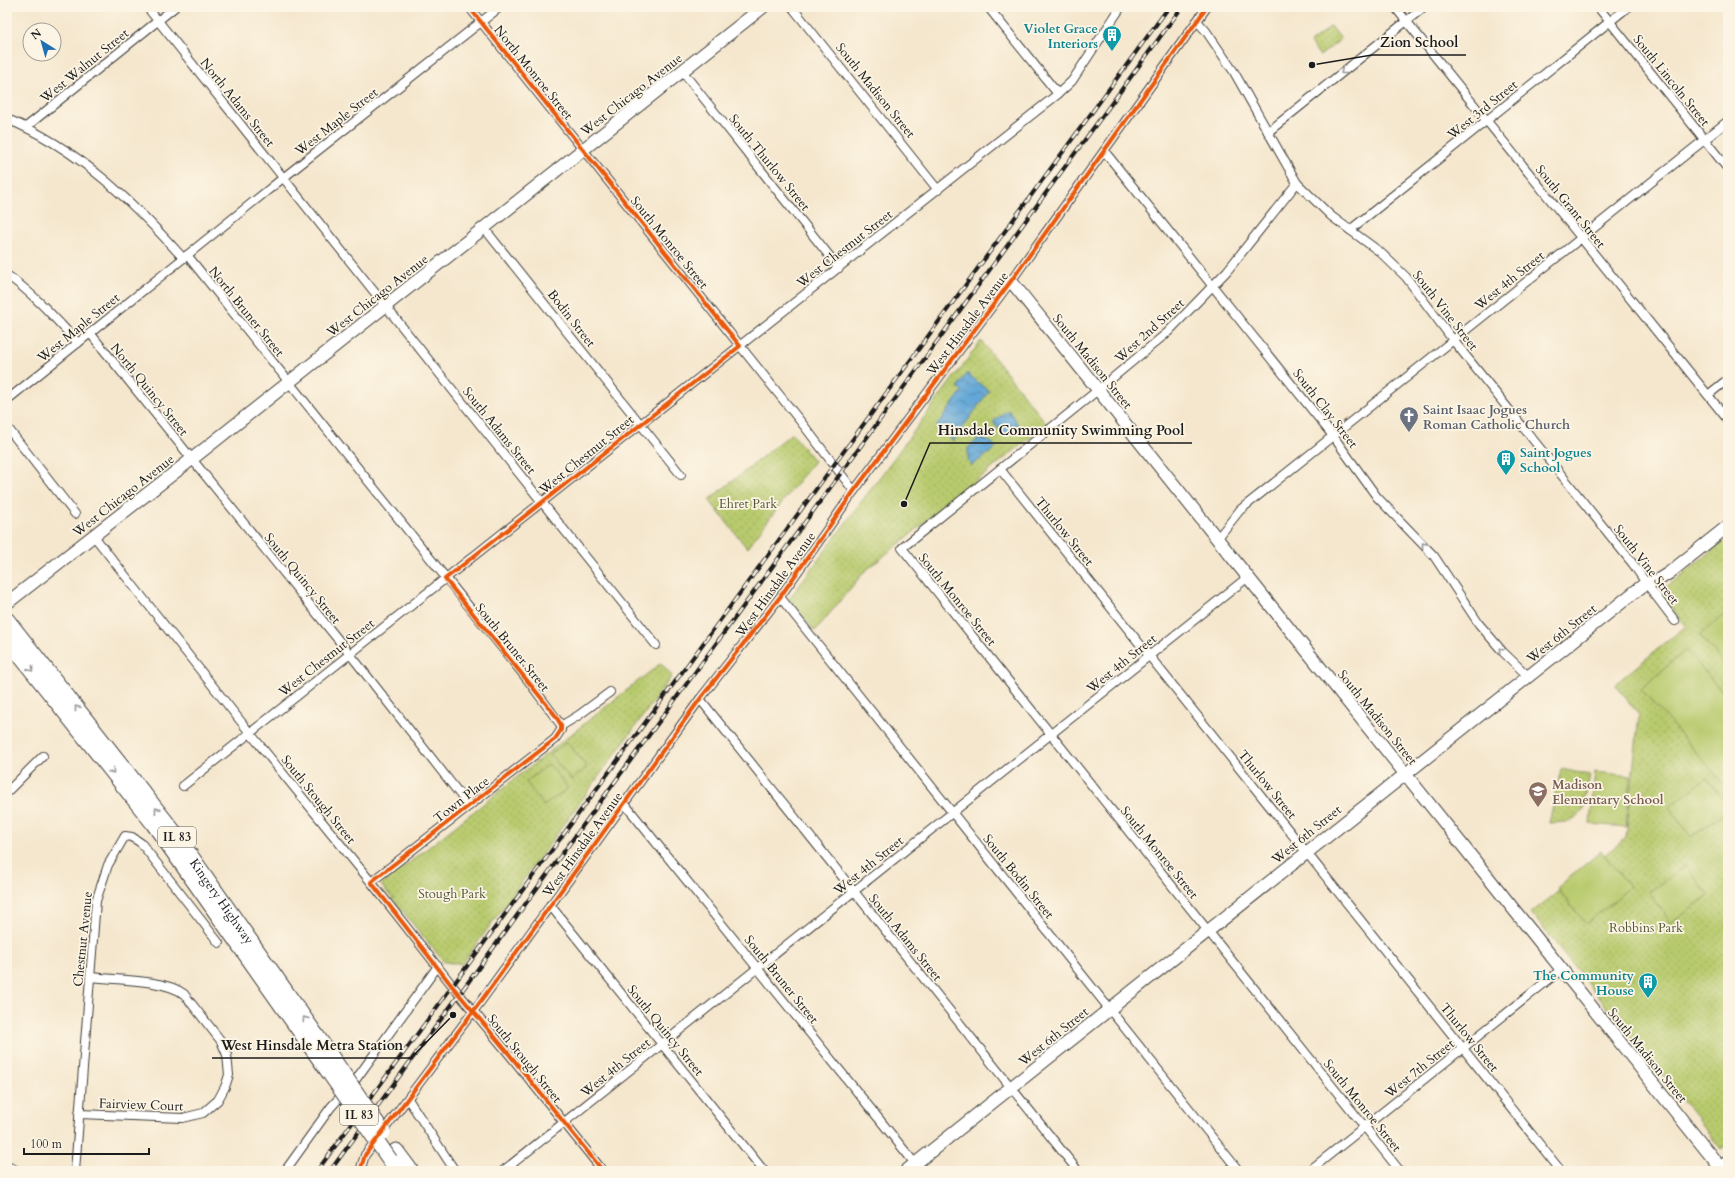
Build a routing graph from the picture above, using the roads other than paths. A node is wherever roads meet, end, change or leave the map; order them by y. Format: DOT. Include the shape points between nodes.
graph roads {
  1 [pos="147,7"];
  2 [pos="175,7"];
  3 [pos="469,7"];
  4 [pos="500,7"];
  5 [pos="763,7"];
  6 [pos="792,7"];
  7 [pos="988,7"];
  8 [pos="1121,7"];
  9 [pos="1207,7"];
  10 [pos="1395,7"];
  11 [pos="1424,7"];
  12 [pos="1598,7"];
  13 [pos="1628,7"];
  14 [pos="158,21"];
  15 [pos="1197,21"];
  16 [pos="1406,21"];
  17 [pos="481,22"];
  18 [pos="1610,22"];
  19 [pos="682,72"];
  20 [pos="1058,94"];
  21 [pos="7,119"];
  22 [pos="1487,120"];
  23 [pos="1728,121"];
  24 [pos="26,127"];
  25 [pos="1268,132"];
  26 [pos="1704,140"];
  27 [pos="583,150"];
  28 [pos="1105,152"];
  29 [pos="1728,169"];
  30 [pos="283,178"];
  31 [pos="1298,183"];
  32 [pos="938,190"];
  33 [pos="484,228"];
  34 [pos="1350,230"];
  35 [pos="1581,238"];
  36 [pos="185,256"];
  37 [pos="839,268"];
  38 [pos="7,275"];
  39 [pos="1011,281"];
  40 [pos="1213,286"];
  41 [pos="386,306"];
  42 [pos="90,333"];
  43 [pos="1453,340"];
  44 [pos="78,343"];
  45 [pos="740,346"];
  46 [pos="1728,379"];
  47 [pos="289,383"];
  48 [pos="1098,390"];
  49 [pos="1708,395"];
  50 [pos="7,400"];
  51 [pos="1728,420"];
  52 [pos="640,424"];
  53 [pos="7,427"];
  54 [pos="1333,436"];
  55 [pos="192,459"];
  56 [pos="1000,469"];
  57 [pos="681,475"];
  58 [pos="854,491"];
  59 [pos="542,502"];
  60 [pos="75,514"];
  61 [pos="1728,526"];
  62 [pos="93,535"];
  63 [pos="1218,539"];
  64 [pos="902,548"];
  65 [pos="1248,577"];
  66 [pos="445,579"];
  67 [pos="1646,583"];
  68 [pos="780,597"];
  69 [pos="8,602"];
  70 [pos="7,620"];
  71 [pos="1675,620"];
  72 [pos="7,639"];
  73 [pos="656,645"];
  74 [pos="350,654"];
  75 [pos="1150,656"];
  76 [pos="1529,677"];
  77 [pos="610,692"];
  78 [pos="700,699"];
  79 [pos="561,728"];
  80 [pos="250,733"];
  81 [pos="1051,734"];
  82 [pos="43,756"];
  83 [pos="1406,775"];
  84 [pos="183,786"];
  85 [pos="7,792"];
  86 [pos="624,803"];
  87 [pos="469,806"];
  88 [pos="952,813"];
  89 [pos="1306,852"];
  90 [pos="372,882"];
  91 [pos="854,891"];
  92 [pos="550,904"];
  93 [pos="1208,930"];
  94 [pos="219,943"];
  95 [pos="438,966"];
  96 [pos="758,968"];
  97 [pos="1562,969"];
  98 [pos="90,977"];
  99 [pos="1109,1009"];
  100 [pos="473,1011"];
  101 [pos="662,1044"];
  102 [pos="1463,1048"];
  103 [pos="332,1067"];
  104 [pos="1011,1088"];
  105 [pos="408,1098"];
  106 [pos="79,1114"];
  107 [pos="564,1123"];
  108 [pos="1365,1127"];
  109 [pos="395,1161"];
  110 [pos="7,1166"];
  111 [pos="1721,1167"];
  112 [pos="914,1169"];
  113 [pos="18,1171"];
  114 [pos="75,1171"];
  115 [pos="285,1171"];
  116 [pos="360,1171"];
  117 [pos="411,1171"];
  118 [pos="455,1171"];
  119 [pos="503,1171"];
  120 [pos="603,1171"];
  121 [pos="764,1171"];
  122 [pos="1078,1171"];
  123 [pos="1239,1171"];
  124 [pos="1309,1171"];
  125 [pos="1400,1171"];
  126 [pos="1561,1171"];
  1 -- 14 [label="street, North Adams Street"];
  2 -- 14 [label="street, West Walnut Street"];
  3 -- 17 [label="street, North Monroe Street"];
  4 -- 17 [label="street, West Maple Street"];
  5 -- 19 [label="street, West Chicago Avenue"];
  6 -- 32 [label="street, South Madison Street"];
  7 -- 20 [label="street"];
  8 -- 20 [label="street, West Chestnut Street" via="1072,81"];
  9 -- 15 [label="street, West Hinsdale Avenue"];
  10 -- 16 [label="street, South Grant Street"];
  11 -- 16 [label="street"];
  12 -- 18 [label="street, South Lincoln Street"];
  13 -- 18 [label="street, West 3rd Street"];
  14 -- 24 [label="street, West Walnut Street"];
  14 -- 30 [label="street, North Adams Street"];
  15 -- 25 [label="street, South Vine Street" via="1234,72"];
  15 -- 28 [label="street, West Hinsdale Avenue"];
  16 -- 22 [label="street, South Grant Street"];
  16 -- 25 [label="street, one-way"];
  17 -- 27 [label="street, North Monroe Street"];
  17 -- 30 [label="street, West Maple Street"];
  18 -- 22 [label="street, West 3rd Street"];
  18 -- 26 [label="street, South Lincoln Street"];
  19 -- 27 [label="street, West Chicago Avenue"];
  19 -- 37 [label="street, South Thurlow Street"];
  20 -- 32 [label="street, West Chestnut Street"];
  21 -- 24 [label="street, North Bruner Street"];
  22 -- 34 [label="street, West 3rd Street"];
  22 -- 35 [label="street, South Grant Street"];
  23 -- 26 [label="street, West 4th Street"];
  24 -- 36 [label="street, North Bruner Street" via="83,163 116,189"];
  25 -- 31 [label="street, South Vine Street"];
  26 -- 29 [label="street, South Lincoln Street"];
  26 -- 35 [label="street, West 4th Street"];
  27 -- 33 [label="street, West Chicago Avenue"];
  27 -- 45 [label="street, South Monroe Street"];
  28 -- 39 [label="street, West Hinsdale Avenue"];
  28 -- 40 [label="street, South Clay Street"];
  30 -- 36 [label="street, West Maple Street"];
  30 -- 41 [label="street, North Adams Street"];
  31 -- 34 [label="street, South Vine Street" via="1331,216"];
  31 -- 40 [label="street, West 2nd Street"];
  32 -- 37 [label="street, West Chestnut Street"];
  33 -- 41 [label="street, West Chicago Avenue"];
  33 -- 52 [label="street, Bodin Street"];
  34 -- 43 [label="street, South Vine Street" via="1380,252 1406,277"];
  35 -- 43 [label="street, West 4th Street"];
  35 -- 49 [label="street, South Grant Street"];
  36 -- 42 [label="street, West Maple Street"];
  36 -- 47 [label="street, North Bruner Street"];
  37 -- 45 [label="street, West Chestnut Street"];
  38 -- 44 [label="street" via="46,308"];
  39 -- 48 [label="street, South Madison Street"];
  39 -- 58 [label="street, West Hinsdale Avenue"];
  40 -- 48 [label="street, West 2nd Street" via="1168,332"];
  40 -- 54 [label="street, South Clay Street"];
  41 -- 47 [label="street, West Chicago Avenue"];
  41 -- 59 [label="street, South Adams Street"];
  42 -- 44 [label="street, West Maple Street"];
  42 -- 55 [label="street, North Quincy Street"];
  43 -- 54 [label="street, West 4th Street"];
  43 -- 67 [label="street, South Vine Street"];
  44 -- 50 [label="street, West Maple Street"];
  45 -- 52 [label="street, West Chestnut Street"];
  45 -- 58 [label="street, South Monroe Street"];
  46 -- 49 [label="street"];
  47 -- 55 [label="street, West Chicago Avenue"];
  47 -- 66 [label="street, South Bruner Street"];
  48 -- 56 [label="street, West 2nd Street"];
  48 -- 63 [label="street, South Madison Street"];
  49 -- 51 [label="street, South Grant Street"];
  52 -- 57 [label="street, Bodin Street"];
  52 -- 59 [label="street, West Chestnut Street"];
  53 -- 60 [label="street"];
  54 -- 63 [label="street, West 4th Street" via="1240,510"];
  76 -- 54 [label="street, South Clay Street, one-way" via="1478,624 1434,556 1377,497"];
  55 -- 62 [label="street, West Chicago Avenue"];
  55 -- 74 [label="street, South Quincy Street"];
  56 -- 64 [label="street, West 2nd Street"];
  56 -- 75 [label="street, Thurlow Street"];
  58 -- 68 [label="street, West Hinsdale Avenue"];
  59 -- 66 [label="street, West Chestnut Street"];
  59 -- 73 [label="street, South Adams Street"];
  61 -- 67 [label="street, West 6th Street" via="1658,580"];
  62 -- 69 [label="street, West Chicago Avenue"];
  62 -- 80 [label="street, South Stough Street"];
  63 -- 65 [label="street, South Madison Street"];
  64 -- 81 [label="street, South Monroe Street"];
  65 -- 75 [label="street, West 4th Street"];
  65 -- 83 [label="street, South Madison Street"];
  66 -- 74 [label="street, West Chestnut Street"];
  66 -- 79 [label="street, South Bruner Street" via="527,679 555,715"];
  67 -- 71 [label="street, South Vine Street"];
  67 -- 76 [label="street, West 6th Street"];
  68 -- 78 [label="street, West Hinsdale Avenue"];
  68 -- 88 [label="street, South Bodin Street"];
  103 -- 70 [label="highway, Kingery Highway / IL 83, one-way" via="174,832"];
  72 -- 103 [label="highway, Kingery Highway / IL 83, one-way" via="153,823"];
  74 -- 80 [label="street, West Chestnut Street"];
  74 -- 87 [label="street, South Quincy Street"];
  75 -- 81 [label="street, West 4th Street"];
  75 -- 89 [label="street, Thurlow Street"];
  76 -- 83 [label="street, West 6th Street"];
  77 -- 79 [label="street, Town Place"];
  78 -- 86 [label="street, West Hinsdale Avenue"];
  78 -- 91 [label="street, South Adams Street"];
  79 -- 87 [label="street, Town Place" via="555,739"];
  80 -- 84 [label="street, West Chestnut Street"];
  80 -- 90 [label="street, South Stough Street"];
  81 -- 88 [label="street, West 4th Street"];
  81 -- 93 [label="street, South Monroe Street"];
  82 -- 85 [label="street"];
  83 -- 89 [label="street, West 6th Street"];
  83 -- 97 [label="street, South Madison Street"];
  86 -- 92 [label="street, West Hinsdale Avenue"];
  86 -- 96 [label="street, South Bruner Street"];
  87 -- 90 [label="street, Town Place"];
  88 -- 91 [label="street, West 4th Street"];
  88 -- 99 [label="street, South Bodin Street"];
  89 -- 93 [label="street, West 6th Street"];
  89 -- 102 [label="street, Thurlow Street"];
  90 -- 95 [label="street, South Stough Street"];
  91 -- 96 [label="street, West 4th Street"];
  91 -- 104 [label="street, South Adams Street"];
  92 -- 100 [label="street, West Hinsdale Avenue"];
  92 -- 101 [label="street, South Quincy Street"];
  93 -- 99 [label="street, West 6th Street"];
  93 -- 108 [label="street, South Monroe Street"];
  94 -- 98 [label="street, Chestnut Avenue" via="141,843 125,836 108,865 96,901"];
  95 -- 100 [label="street, South Stough Street"];
  95 -- 115 [label="street" via="354,1082 332,1107"];
  96 -- 101 [label="street, West 4th Street"];
  96 -- 112 [label="street, South Bruner Street"];
  97 -- 102 [label="street, West 7th Street"];
  97 -- 111 [label="street, South Madison Street"];
  98 -- 106 [label="street, Chestnut Avenue"];
  98 -- 106 [label="street, Fairview Court" via="166,985 180,991 224,1047 229,1075 226,1087 218,1100 208,1109 191,1117"];
  99 -- 104 [label="street, West 6th Street"];
  99 -- 123 [label="street, South Bodin Street"];
  100 -- 105 [label="street, West Hinsdale Avenue"];
  100 -- 107 [label="street, South Stough Street"];
  101 -- 107 [label="street, West 4th Street"];
  101 -- 121 [label="street, South Quincy Street"];
  102 -- 108 [label="street, West 7th Street"];
  102 -- 126 [label="street, Thurlow Street"];
  103 -- 109 [label="highway, Kingery Highway / IL 83, bridge"];
  104 -- 112 [label="street, West 6th Street"];
  104 -- 122 [label="street, South Adams Street"];
  105 -- 116 [label="street, West Hinsdale Avenue" via="365,1155"];
  105 -- 118 [label="street"];
  106 -- 114 [label="street, Chestnut Avenue"];
  107 -- 119 [label="street, West 4th Street"];
  107 -- 120 [label="street, South Stough Street"];
  108 -- 124 [label="street, West 7th Street"];
  108 -- 125 [label="street, South Monroe Street"];
  109 -- 117 [label="highway, Kingery Highway / IL 83"];
  110 -- 113 [label="street"];
}
